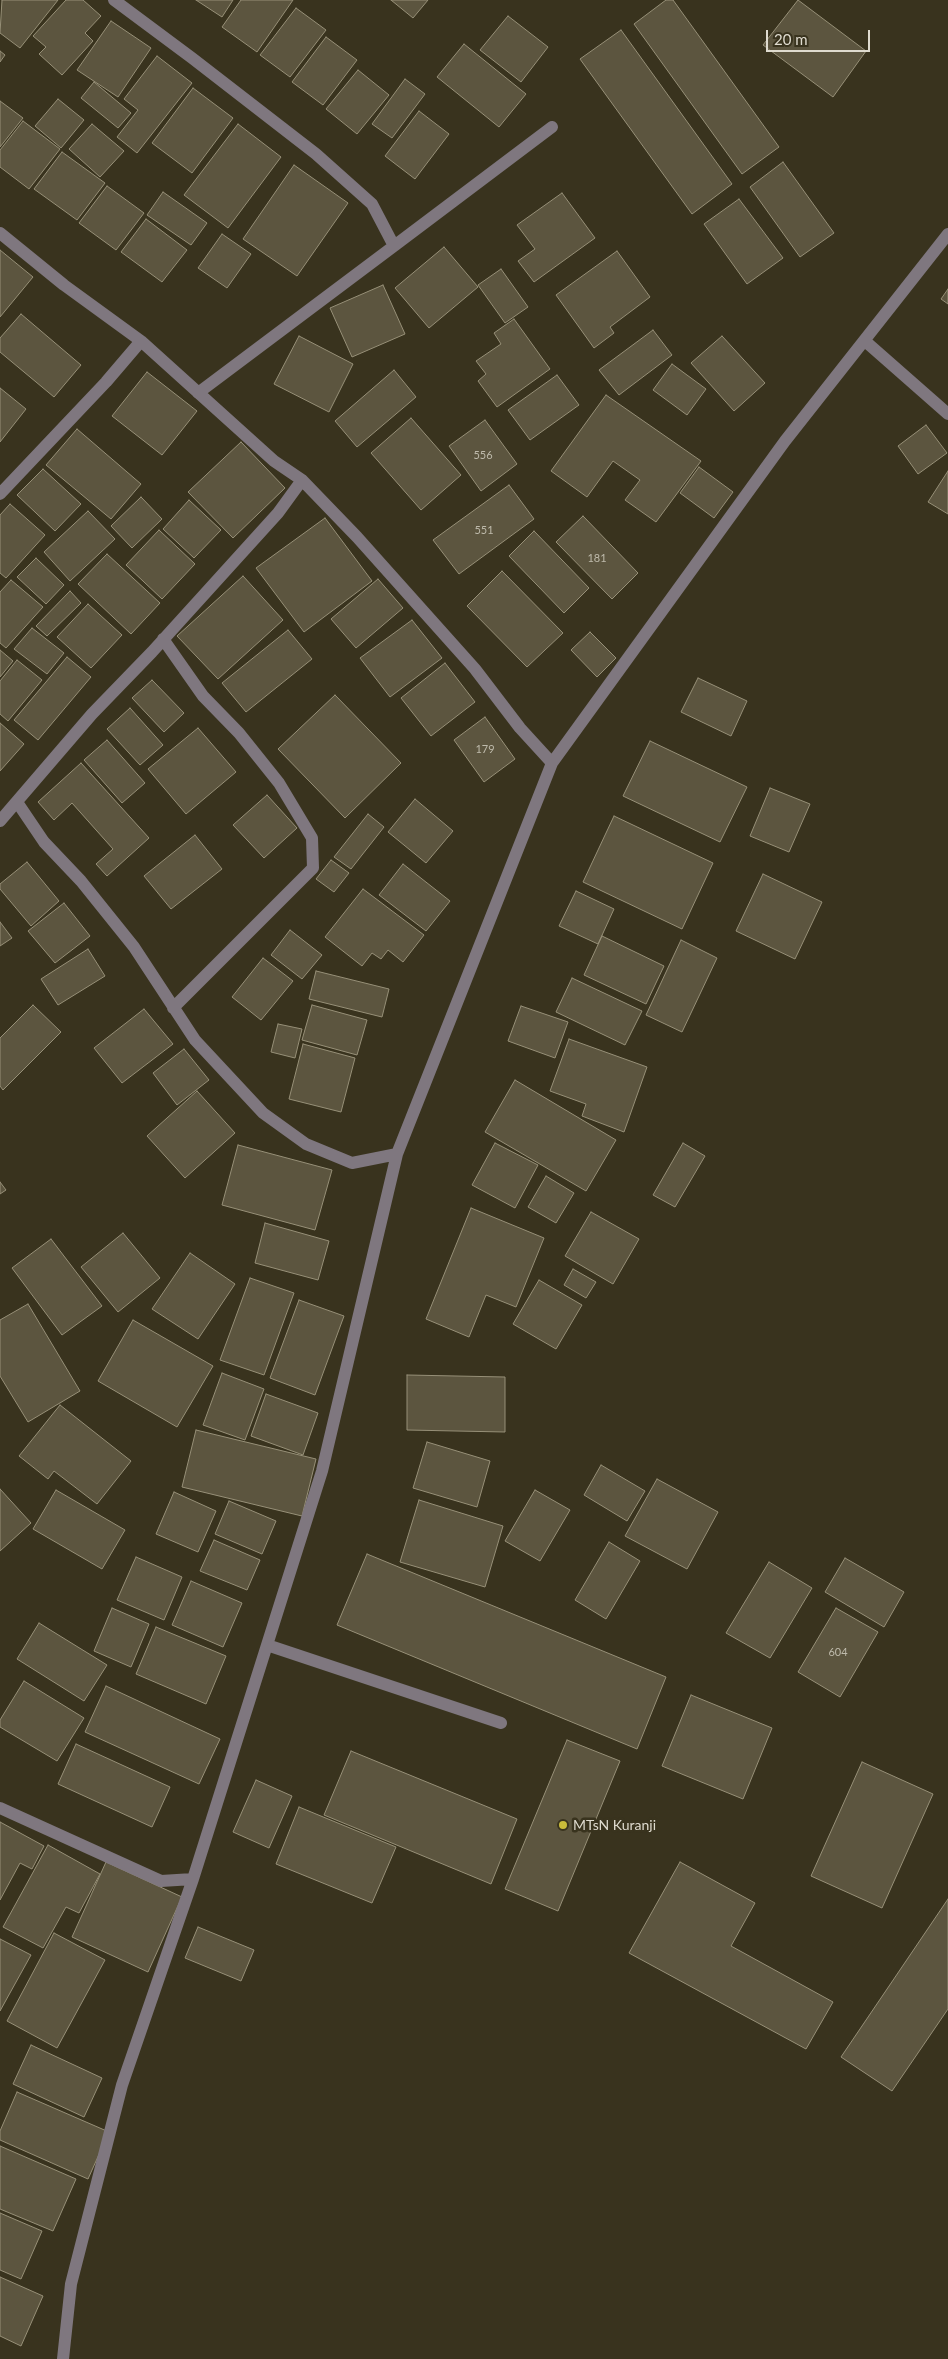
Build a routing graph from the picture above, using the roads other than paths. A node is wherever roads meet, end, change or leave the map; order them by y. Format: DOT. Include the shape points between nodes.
graph roads {
  1 [pos="114,0"];
  2 [pos="552,127"];
  3 [pos="0,232"];
  4 [pos="948,234"];
  5 [pos="394,246"];
  6 [pos="141,341"];
  7 [pos="865,341"];
  8 [pos="198,393"];
  9 [pos="948,414"];
  10 [pos="302,480"];
  11 [pos="0,494"];
  12 [pos="163,639"];
  13 [pos="552,763"];
  14 [pos="17,802"];
  15 [pos="0,821"];
  16 [pos="173,1008"];
  17 [pos="397,1154"];
  18 [pos="267,1645"];
  19 [pos="501,1723"];
  20 [pos="0,1808"];
  21 [pos="193,1878"];
  22 [pos="63,2359"];
  1 -- 5 [label="street" via="316,154 372,204"];
  2 -- 5 [label="street"];
  3 -- 6 [label="street" via="64,285"];
  4 -- 7 [label="street"];
  5 -- 8 [label="street"];
  6 -- 8 [label="street"];
  6 -- 11 [label="street"];
  7 -- 9 [label="street"];
  7 -- 13 [label="street" via="785,441"];
  8 -- 10 [label="street" via="274,461"];
  10 -- 12 [label="street" via="278,513"];
  10 -- 13 [label="street" via="358,537 475,669 520,728"];
  12 -- 14 [label="street" via="92,714"];
  12 -- 16 [label="street" via="203,696 279,783 312,838 313,868"];
  13 -- 17 [label="street"];
  14 -- 15 [label="street"];
  14 -- 16 [label="street" via="44,842 81,881 134,947"];
  16 -- 17 [label="street" via="195,1040 263,1113 306,1144 352,1163"];
  17 -- 18 [label="street" via="322,1471"];
  18 -- 19 [label="street"];
  18 -- 21 [label="street"];
  20 -- 21 [label="street" via="161,1881"];
  21 -- 22 [label="street" via="122,2085 71,2284"];
}
